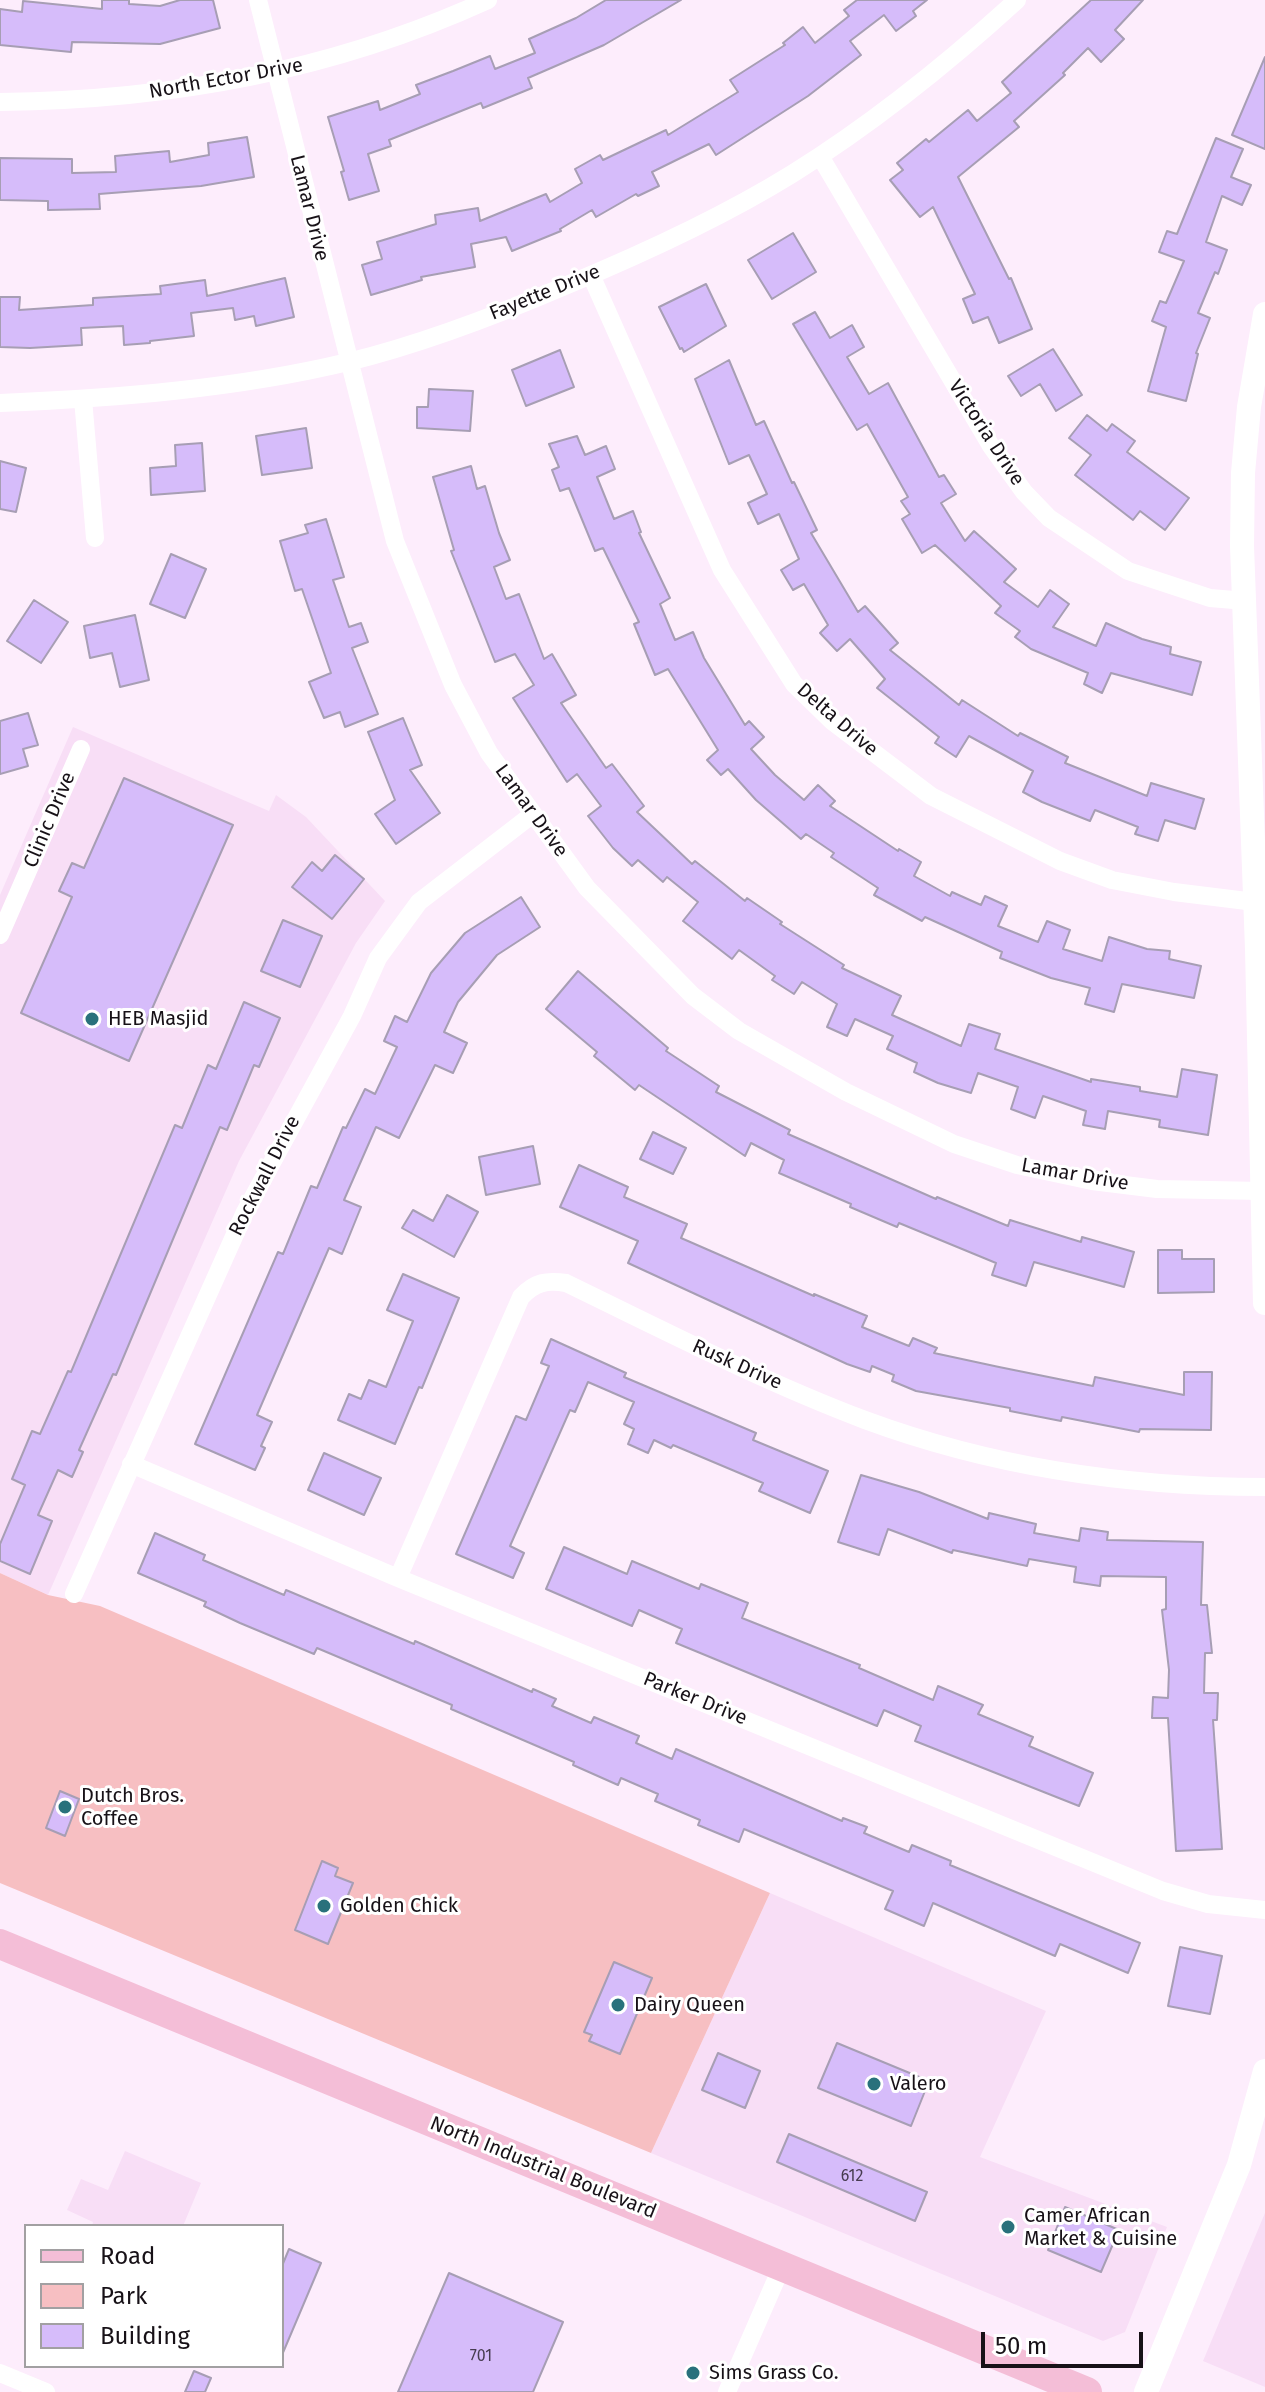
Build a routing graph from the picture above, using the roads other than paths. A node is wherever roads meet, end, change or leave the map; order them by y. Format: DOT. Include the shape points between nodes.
graph roads {
  1 [pos="258,0"];
  2 [pos="488,0"];
  3 [pos="1017,0"];
  4 [pos="275,74"];
  5 [pos="0,102"];
  6 [pos="820,156"];
  7 [pos="591,275"];
  8 [pos="1265,314"];
  9 [pos="349,362"];
  10 [pos="83,399"];
  11 [pos="0,403"];
  12 [pos="95,538"];
  13 [pos="1246,601"];
  14 [pos="81,749"];
  15 [pos="533,814"];
  16 [pos="1255,902"];
  17 [pos="0,935"];
  18 [pos="1263,1191"];
  19 [pos="1265,1303"];
  20 [pos="131,1464"];
  21 [pos="1265,1487"];
  22 [pos="398,1578"];
  23 [pos="74,1594"];
  24 [pos="1265,1910"];
  25 [pos="0,1944"];
  26 [pos="1265,2071"];
  27 [pos="782,2266"];
  28 [pos="0,2373"];
  29 [pos="46,2392"];
  30 [pos="727,2392"];
  31 [pos="1087,2392"];
  32 [pos="1146,2392"];
  1 -- 4 [label="street, Lamar Drive"];
  2 -- 4 [label="street, North Ector Drive" via="366,49"];
  3 -- 6 [label="street, Fayette Drive" via="907,93"];
  4 -- 5 [label="street, North Ector Drive" via="159,92"];
  4 -- 9 [label="street, Lamar Drive"];
  6 -- 7 [label="street, Fayette Drive" via="722,214"];
  6 -- 13 [label="street, Victoria Drive" via="991,446 1024,492 1049,518 1128,571 1210,598"];
  7 -- 9 [label="street, Fayette Drive" via="517,307"];
  7 -- 16 [label="street, Delta Drive" via="722,570 794,684 832,721 931,796 1060,861 1112,880"];
  8 -- 13 [label="street" via="1243,473"];
  9 -- 10 [label="street, Fayette Drive" via="271,377"];
  9 -- 15 [label="street, Lamar Drive" via="395,541 453,685 489,753"];
  10 -- 11 [label="street, Fayette Drive"];
  10 -- 12 [label="street"];
  13 -- 16 [label="street"];
  14 -- 17 [label="street, Clinic Drive"];
  15 -- 18 [label="street, Lamar Drive" via="587,888 693,996 739,1031 846,1092 954,1144 1017,1165 1157,1189"];
  15 -- 20 [label="street, Rockwall Drive" via="419,902 378,958 245,1212"];
  16 -- 18 [label="street"];
  18 -- 19 [label="street"];
  20 -- 22 [label="street, Parker Drive"];
  20 -- 23 [label="street, Rockwall Drive"];
  21 -- 22 [label="street, Rusk Drive" via="1134,1483 951,1446 867,1420 743,1370 566,1283 549,1280 521,1297"];
  22 -- 24 [label="street, Parker Drive" via="1163,1891 1208,1904"];
  25 -- 27 [label="main road, North Industrial Boulevard"];
  26 -- 32 [label="street" via="1239,2165"];
  27 -- 30 [label="street"];
  27 -- 31 [label="main road, North Industrial Boulevard"];
  28 -- 29 [label="street"];
}
